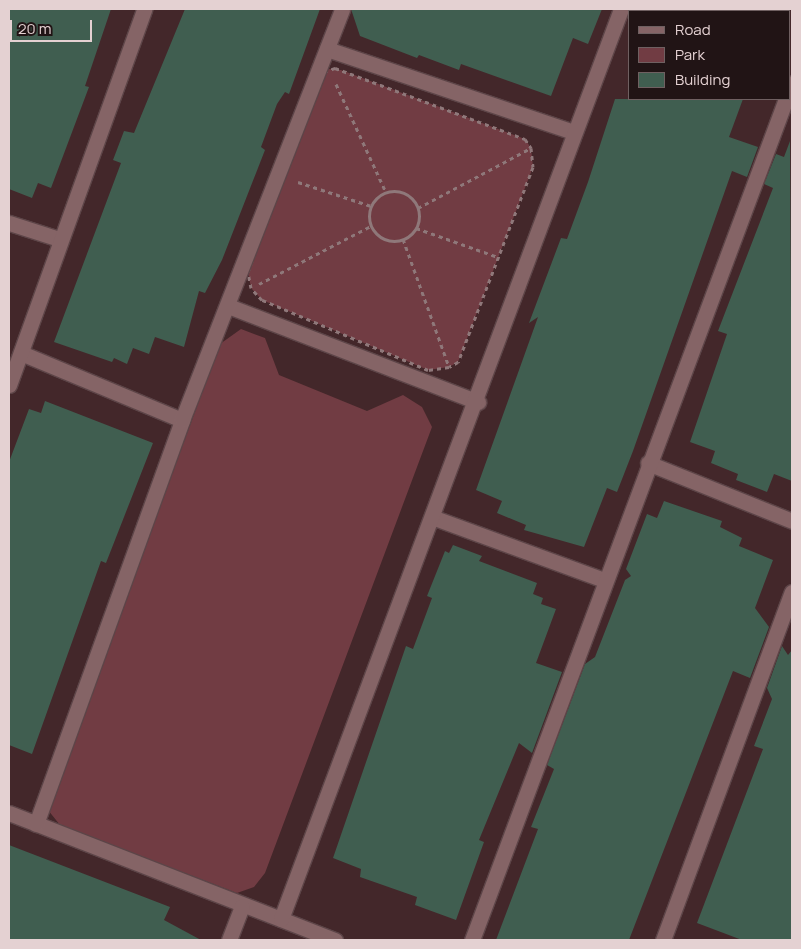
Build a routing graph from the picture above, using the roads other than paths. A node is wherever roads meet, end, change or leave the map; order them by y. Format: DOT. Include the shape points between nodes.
graph roads {
  1 [pos="144,9"];
  2 [pos="342,9"];
  3 [pos="621,9"];
  4 [pos="327,49"];
  5 [pos="786,100"];
  6 [pos="573,132"];
  7 [pos="9,223"];
  8 [pos="59,239"];
  9 [pos="228,306"];
  10 [pos="21,353"];
  11 [pos="9,385"];
  12 [pos="478,402"];
  13 [pos="182,420"];
  14 [pos="648,463"];
  15 [pos="432,517"];
  16 [pos="792,521"];
  17 [pos="604,580"];
  18 [pos="792,592"];
  19 [pos="9,813"];
  20 [pos="36,824"];
  21 [pos="242,906"];
  22 [pos="281,919"];
  23 [pos="230,940"];
  24 [pos="335,940"];
  25 [pos="472,940"];
  26 [pos="663,940"];
  1 -- 8 [label="street"];
  2 -- 4 [label="street"];
  3 -- 6 [label="street"];
  4 -- 6 [label="street"];
  4 -- 9 [label="street"];
  5 -- 14 [label="street"];
  6 -- 12 [label="street"];
  7 -- 8 [label="street"];
  8 -- 10 [label="street"];
  9 -- 12 [label="street"];
  9 -- 13 [label="street"];
  10 -- 11 [label="street"];
  10 -- 13 [label="street"];
  12 -- 15 [label="street"];
  13 -- 20 [label="street"];
  14 -- 16 [label="street"];
  14 -- 17 [label="street"];
  15 -- 17 [label="street"];
  15 -- 22 [label="street"];
  17 -- 25 [label="street"];
  18 -- 26 [label="street"];
  19 -- 20 [label="street"];
  20 -- 21 [label="street"];
  21 -- 22 [label="street"];
  21 -- 23 [label="street"];
  22 -- 24 [label="street"];
}
